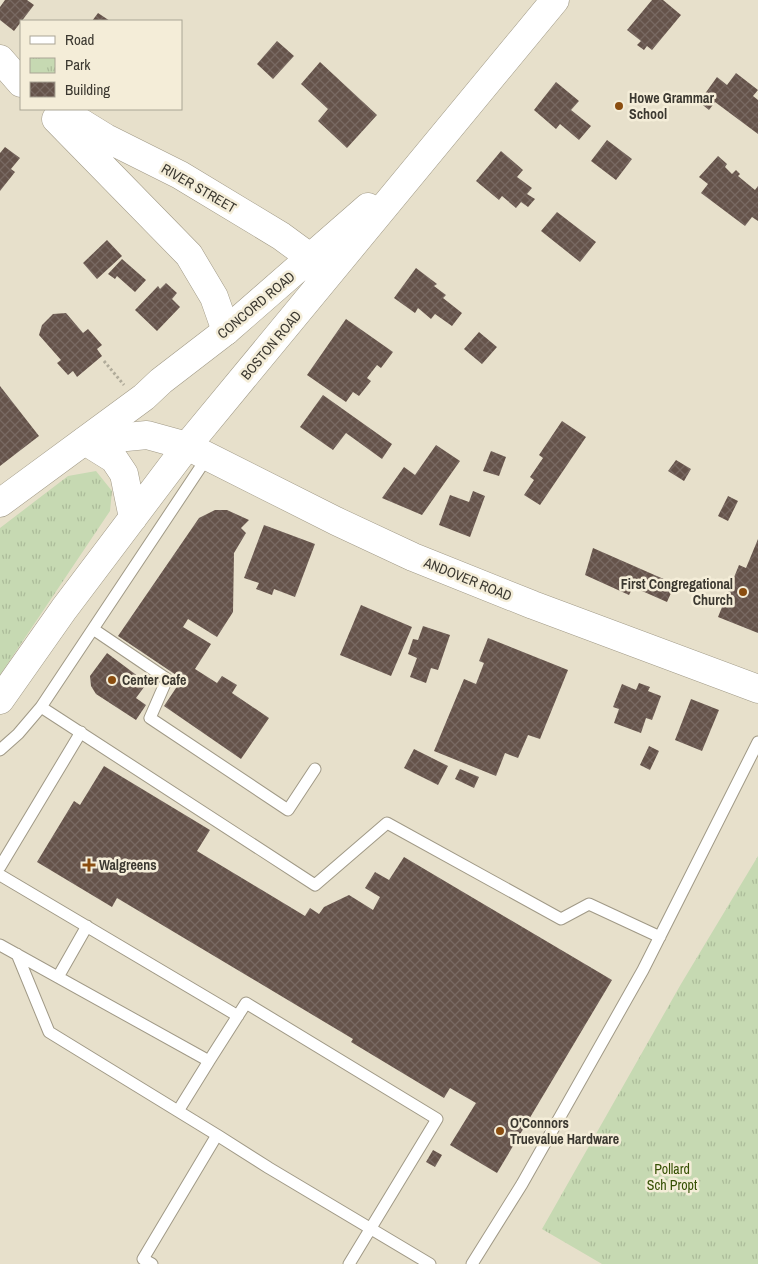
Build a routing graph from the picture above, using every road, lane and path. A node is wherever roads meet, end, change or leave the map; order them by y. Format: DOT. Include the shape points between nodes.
graph roads {
  1 [pos="555,0"];
  2 [pos="0,59"];
  3 [pos="20,82"];
  4 [pos="47,110"];
  5 [pos="61,110"];
  6 [pos="422,162"];
  7 [pos="312,258"];
  8 [pos="322,283"];
  9 [pos="226,331"];
  10 [pos="104,361"];
  11 [pos="126,388"];
  12 [pos="85,441"];
  13 [pos="198,451"];
  14 [pos="0,503"];
  15 [pos="133,518"];
  16 [pos="93,628"];
  17 [pos="758,689"];
  18 [pos="0,700"];
  19 [pos="41,707"];
  20 [pos="81,732"];
  21 [pos="758,742"];
  22 [pos="0,750"];
  23 [pos="316,769"];
  24 [pos="0,867"];
  25 [pos="0,875"];
  26 [pos="87,926"];
  27 [pos="660,936"];
  28 [pos="0,945"];
  29 [pos="17,954"];
  30 [pos="58,977"];
  31 [pos="238,1016"];
  32 [pos="209,1061"];
  33 [pos="178,1111"];
  34 [pos="216,1135"];
  35 [pos="370,1228"];
  36 [pos="152,1264"];
  37 [pos="349,1264"];
  38 [pos="430,1264"];
  39 [pos="472,1264"];
  1 -- 6 [label="main road, BOSTON ROAD"];
  2 -- 3 [label="main road"];
  4 -- 9 [label="main road" via="189,255 214,297"];
  5 -- 7 [label="main road, RIVER STREET" via="106,138 180,175"];
  6 -- 7 [label="main road, CONCORD ROAD"];
  6 -- 8 [label="main road, BOSTON ROAD"];
  7 -- 8 [label="main road"];
  7 -- 9 [label="main road, CONCORD ROAD"];
  8 -- 13 [label="main road, BOSTON ROAD"];
  9 -- 12 [label="main road, CONCORD ROAD"];
  10 -- 11 [label="path"];
  12 -- 13 [label="main road, CONCORD ROAD" via="147,434"];
  12 -- 14 [label="main road, CONCORD ROAD"];
  12 -- 15 [label="main road" via="114,459 124,474"];
  13 -- 15 [label="main road, BOSTON ROAD"];
  13 -- 16 [label="lane"];
  13 -- 17 [label="main road, ANDOVER ROAD" via="336,522 413,557"];
  15 -- 18 [label="main road, BOSTON ROAD"];
  16 -- 19 [label="lane"];
  16 -- 23 [label="lane" via="167,679 150,718 288,810"];
  19 -- 20 [label="lane"];
  19 -- 22 [label="lane"];
  20 -- 24 [label="lane"];
  20 -- 27 [label="lane" via="316,885 387,823 561,919 589,904"];
  21 -- 27 [label="lane"];
  25 -- 26 [label="lane"];
  26 -- 30 [label="lane"];
  26 -- 31 [label="lane"];
  27 -- 39 [label="lane" via="522,1184"];
  28 -- 29 [label="lane"];
  29 -- 30 [label="lane"];
  29 -- 33 [label="lane" via="49,1032"];
  30 -- 32 [label="lane"];
  31 -- 32 [label="lane"];
  31 -- 35 [label="lane" via="246,1003 436,1119"];
  32 -- 33 [label="lane"];
  33 -- 34 [label="lane"];
  34 -- 35 [label="lane"];
  34 -- 36 [label="lane" via="143,1259"];
  35 -- 37 [label="lane"];
  35 -- 38 [label="lane"];
}
